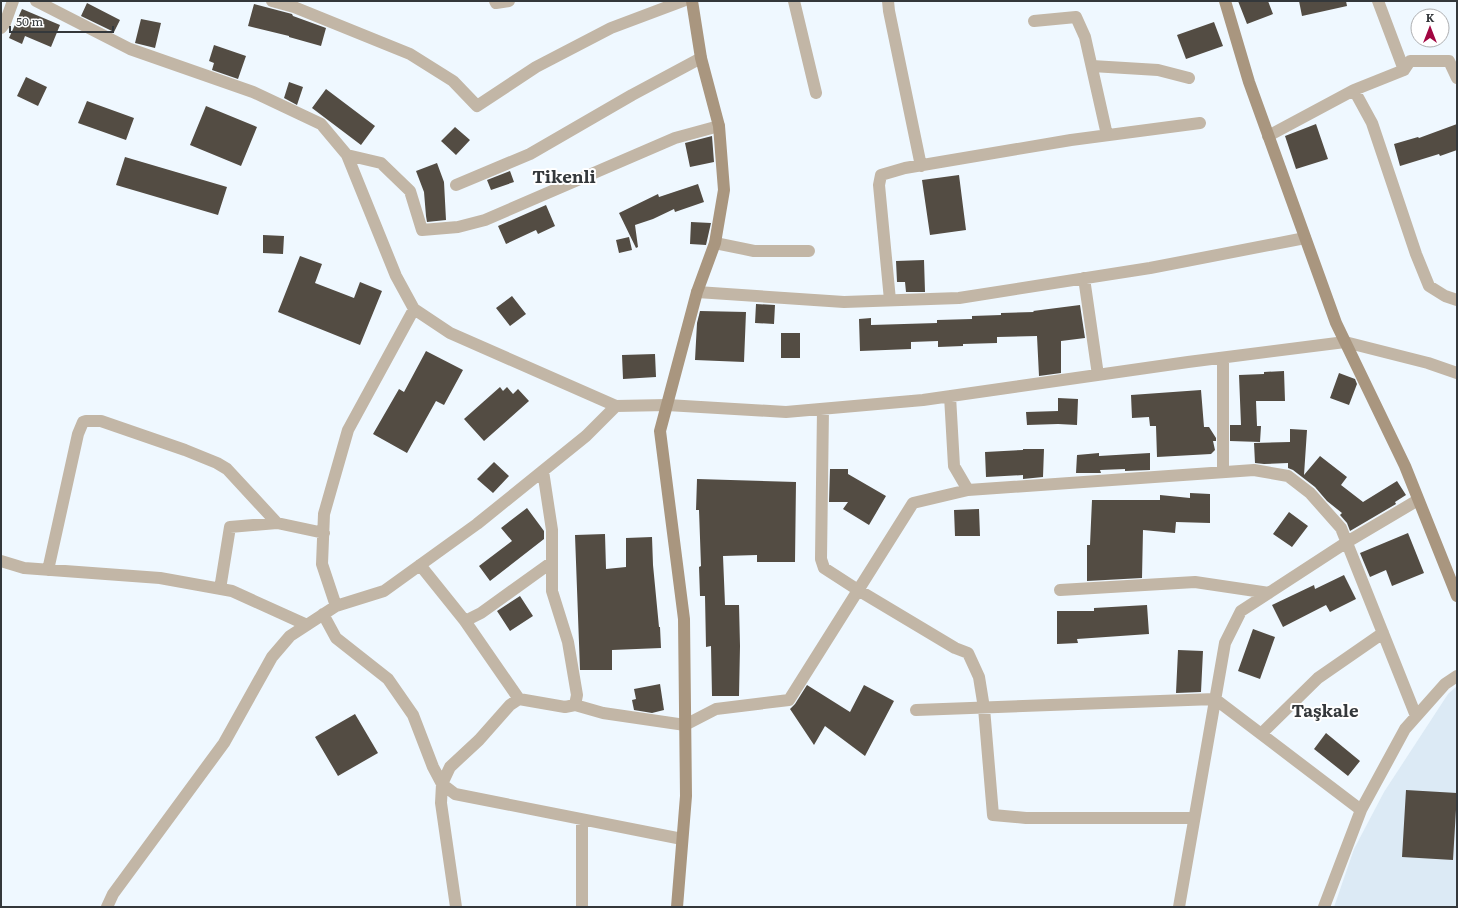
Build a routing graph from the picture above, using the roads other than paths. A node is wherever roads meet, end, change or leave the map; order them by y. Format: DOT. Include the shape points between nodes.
graph roads {
  1 [pos="13,1"];
  2 [pos="36,1"];
  3 [pos="272,1"];
  4 [pos="495,1"];
  5 [pos="509,1"];
  6 [pos="683,1"];
  7 [pos="692,1"];
  8 [pos="794,1"];
  9 [pos="888,1"];
  10 [pos="1224,1"];
  11 [pos="1378,1"];
  12 [pos="1034,21"];
  13 [pos="1,28"];
  14 [pos="701,58"];
  15 [pos="1092,66"];
  16 [pos="1404,70"];
  17 [pos="1189,78"];
  18 [pos="1457,78"];
  19 [pos="1354,90"];
  20 [pos="816,93"];
  21 [pos="1200,123"];
  22 [pos="719,126"];
  23 [pos="1107,135"];
  24 [pos="1268,136"];
  25 [pos="347,155"];
  26 [pos="921,166"];
  27 [pos="456,185"];
  28 [pos="1305,238"];
  29 [pos="715,243"];
  30 [pos="809,251"];
  31 [pos="1084,278"];
  32 [pos="697,292"];
  33 [pos="890,300"];
  34 [pos="1457,300"];
  35 [pos="414,309"];
  36 [pos="1345,342"];
  37 [pos="1223,358"];
  38 [pos="1457,373"];
  39 [pos="1098,375"];
  40 [pos="950,396"];
  41 [pos="667,405"];
  42 [pos="616,406"];
  43 [pos="823,409"];
  44 [pos="543,471"];
  45 [pos="1223,472"];
  46 [pos="968,490"];
  47 [pos="1418,500"];
  48 [pos="277,523"];
  49 [pos="324,533"];
  50 [pos="1347,542"];
  51 [pos="1,560"];
  52 [pos="552,562"];
  53 [pos="420,566"];
  54 [pos="48,570"];
  55 [pos="220,589"];
  56 [pos="858,590"];
  57 [pos="1060,590"];
  58 [pos="1269,593"];
  59 [pos="1457,596"];
  60 [pos="336,606"];
  61 [pos="323,614"];
  62 [pos="465,621"];
  63 [pos="307,625"];
  64 [pos="1383,633"];
  65 [pos="1457,676"];
  66 [pos="519,698"];
  67 [pos="1215,699"];
  68 [pos="575,705"];
  69 [pos="984,708"];
  70 [pos="916,710"];
  71 [pos="1416,716"];
  72 [pos="685,724"];
  73 [pos="1260,734"];
  74 [pos="442,784"];
  75 [pos="1361,810"];
  76 [pos="1194,818"];
  77 [pos="582,820"];
  78 [pos="682,839"];
  79 [pos="107,907"];
  80 [pos="456,907"];
  81 [pos="582,907"];
  82 [pos="677,907"];
  83 [pos="1179,907"];
  84 [pos="1324,907"];
  1 -- 13 [label="street"];
  2 -- 25 [label="street" via="130,49 253,92 321,124"];
  3 -- 6 [label="street" via="294,7 410,54 453,81 477,106 536,67 611,28"];
  4 -- 5 [label="street"];
  7 -- 14 [label="street"];
  8 -- 20 [label="street"];
  9 -- 26 [label="street"];
  10 -- 24 [label="street"];
  11 -- 16 [label="street"];
  12 -- 15 [label="street" via="1076,17 1086,37"];
  14 -- 22 [label="street"];
  14 -- 27 [label="street" via="530,154"];
  15 -- 17 [label="street" via="1158,70"];
  15 -- 23 [label="street"];
  16 -- 18 [label="street" via="1410,61 1449,61"];
  16 -- 19 [label="street"];
  19 -- 24 [label="street"];
  19 -- 34 [label="street" via="1372,123 1429,286"];
  21 -- 23 [label="street"];
  22 -- 25 [label="street" via="675,138 485,220 458,227 422,230 410,191 381,163"];
  22 -- 29 [label="street" via="724,190"];
  23 -- 26 [label="street"];
  24 -- 28 [label="street"];
  25 -- 35 [label="street" via="396,276"];
  26 -- 33 [label="street" via="882,175 879,185"];
  28 -- 31 [label="street"];
  28 -- 36 [label="street"];
  29 -- 30 [label="street" via="754,251"];
  29 -- 32 [label="street"];
  31 -- 33 [label="street" via="959,298"];
  31 -- 39 [label="street"];
  32 -- 33 [label="street" via="844,302"];
  32 -- 41 [label="street"];
  35 -- 42 [label="street" via="450,333"];
  35 -- 49 [label="street" via="348,430 324,514"];
  36 -- 37 [label="street"];
  36 -- 38 [label="street"];
  36 -- 47 [label="street" via="1405,466"];
  37 -- 39 [label="street"];
  37 -- 45 [label="street"];
  39 -- 40 [label="street"];
  40 -- 43 [label="street"];
  40 -- 46 [label="street" via="954,466"];
  41 -- 42 [label="street"];
  41 -- 43 [label="street" via="786,412"];
  41 -- 72 [label="street" via="660,432 684,619"];
  42 -- 44 [label="street" via="586,436"];
  43 -- 56 [label="street" via="821,559 824,568"];
  44 -- 52 [label="street" via="552,530"];
  44 -- 53 [label="street"];
  45 -- 46 [label="street"];
  45 -- 50 [label="street" via="1254,470 1288,476 1310,493 1341,528"];
  46 -- 56 [label="street" via="913,503"];
  47 -- 50 [label="street"];
  47 -- 59 [label="street"];
  48 -- 49 [label="street"];
  48 -- 54 [label="street" via="227,469 217,463 101,421 86,420 78,434"];
  48 -- 55 [label="street" via="230,527"];
  49 -- 60 [label="street" via="322,564"];
  50 -- 58 [label="street"];
  50 -- 64 [label="street"];
  51 -- 54 [label="street" via="24,568"];
  52 -- 62 [label="street" via="481,613"];
  52 -- 68 [label="street" via="552,591 568,642 577,695"];
  53 -- 60 [label="street" via="384,591"];
  53 -- 62 [label="street"];
  54 -- 55 [label="street" via="160,578"];
  55 -- 63 [label="street" via="232,591"];
  56 -- 69 [label="street" via="955,648 968,652 979,677"];
  56 -- 72 [label="street" via="789,700 716,710"];
  57 -- 58 [label="street" via="1195,582"];
  58 -- 67 [label="street" via="1240,612 1225,643"];
  60 -- 61 [label="street"];
  61 -- 63 [label="street"];
  61 -- 74 [label="street" via="336,638 388,679 412,715"];
  62 -- 66 [label="street"];
  63 -- 79 [label="street" via="290,636 272,657 224,743 113,894"];
  64 -- 71 [label="street"];
  64 -- 73 [label="street" via="1318,678"];
  65 -- 71 [label="street" via="1445,684"];
  66 -- 68 [label="street" via="565,707"];
  66 -- 74 [label="street" via="450,767"];
  67 -- 69 [label="street"];
  67 -- 73 [label="street"];
  67 -- 76 [label="street"];
  68 -- 72 [label="street" via="603,713"];
  69 -- 70 [label="street"];
  69 -- 76 [label="street" via="993,815 1026,818"];
  71 -- 75 [label="street" via="1404,729"];
  72 -- 78 [label="street" via="686,796"];
  73 -- 75 [label="street"];
  74 -- 77 [label="street" via="455,794"];
  74 -- 80 [label="street" via="441,803"];
  75 -- 84 [label="street"];
  76 -- 83 [label="street"];
  77 -- 78 [label="street"];
  77 -- 81 [label="street"];
  78 -- 82 [label="street"];
}
